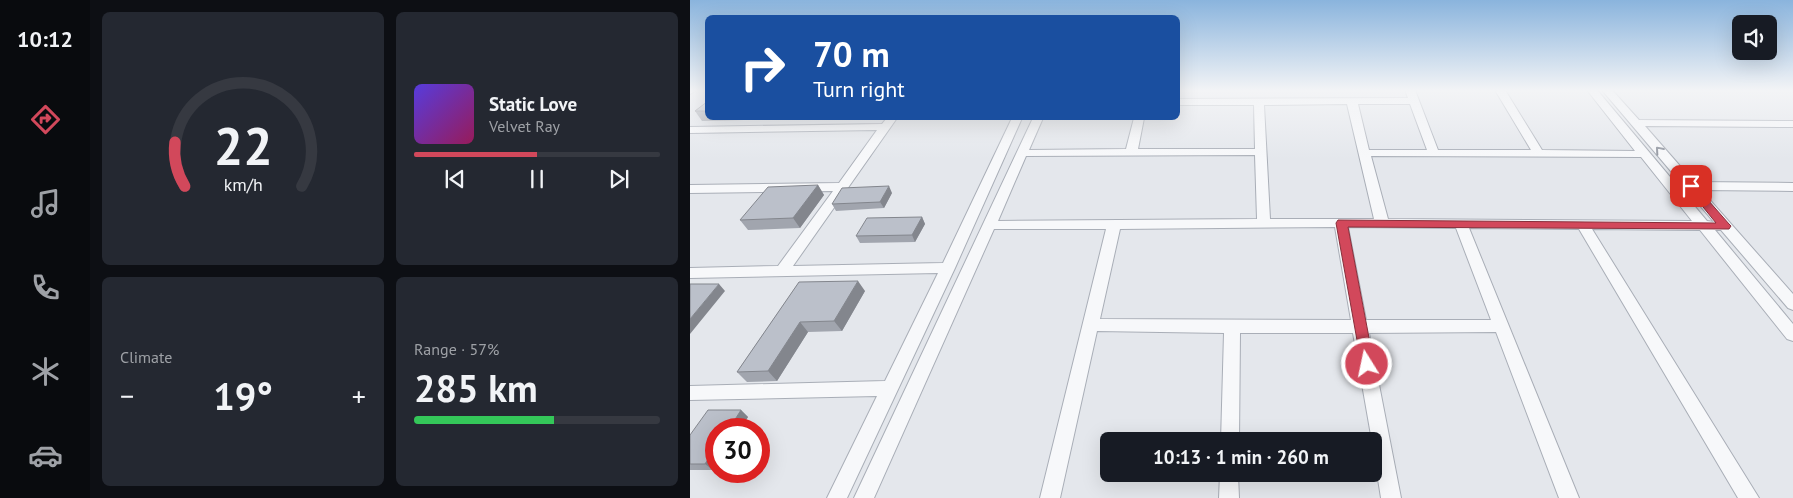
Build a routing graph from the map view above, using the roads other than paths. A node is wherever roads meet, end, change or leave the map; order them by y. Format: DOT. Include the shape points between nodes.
graph roads {
  1 [pos="1259,113"];
  2 [pos="1355,113"];
  3 [pos="1419,113"];
  4 [pos="1514,113"];
  5 [pos="1611,113"];
  6 [pos="1627,113"];
  7 [pos="1016,120"];
  8 [pos="1037,120"];
  9 [pos="1139,120"];
  10 [pos="888,122"];
  11 [pos="1636,123"];
  12 [pos="1793,124"];
  13 [pos="690,130"];
  14 [pos="1260,152"];
  15 [pos="1022,153"];
  16 [pos="1131,153"];
  17 [pos="1366,153"];
  18 [pos="1434,154"];
  19 [pos="1539,154"];
  20 [pos="1645,154"];
  21 [pos="1691,186"];
  22 [pos="843,187"];
  23 [pos="1793,187"];
  24 [pos="690,189"];
  25 [pos="1264,223"];
  26 [pos="1342,223"];
  27 [pos="1382,223"];
  28 [pos="1114,224"];
  29 [pos="1461,224"];
  30 [pos="989,225"];
  31 [pos="1583,225"];
  32 [pos="1726,226"];
  33 [pos="1704,227"];
  34 [pos="948,268"];
  35 [pos="781,272"];
  36 [pos="690,273"];
  37 [pos="1793,304"];
  38 [pos="1090,325"];
  39 [pos="1360,326"];
  40 [pos="1501,326"];
  41 [pos="1232,327"];
  42 [pos="1793,335"];
  43 [pos="888,388"];
  44 [pos="690,393"];
  45 [pos="1230,432"];
  46 [pos="1229,482"];
  47 [pos="836,498"];
  48 [pos="864,498"];
  49 [pos="1050,498"];
  50 [pos="1228,498"];
  51 [pos="1391,498"];
  52 [pos="1569,498"];
  53 [pos="1749,498"];
  1 -- 14 [label="street"];
  2 -- 17 [label="street"];
  3 -- 18 [label="street"];
  4 -- 19 [label="street"];
  5 -- 20 [label="street"];
  6 -- 11 [label="street"];
  7 -- 34 [label="street"];
  8 -- 15 [label="street"];
  9 -- 16 [label="street"];
  10 -- 13 [label="street"];
  10 -- 22 [label="street"];
  11 -- 12 [label="street"];
  21 -- 11 [label="street, one-way"];
  14 -- 16 [label="street"];
  14 -- 25 [label="street"];
  15 -- 16 [label="street"];
  15 -- 30 [label="street"];
  17 -- 18 [label="street"];
  17 -- 27 [label="street"];
  18 -- 19 [label="street"];
  19 -- 20 [label="street"];
  20 -- 33 [label="street"];
  21 -- 23 [label="street"];
  21 -- 32 [label="street"];
  22 -- 24 [label="street"];
  22 -- 35 [label="street"];
  25 -- 26 [label="street"];
  25 -- 28 [label="street"];
  26 -- 27 [label="street"];
  26 -- 39 [label="street"];
  27 -- 29 [label="street"];
  28 -- 30 [label="street"];
  28 -- 38 [label="street"];
  29 -- 31 [label="street"];
  29 -- 40 [label="street"];
  30 -- 48 [label="street"];
  31 -- 33 [label="street"];
  31 -- 53 [label="street"];
  32 -- 33 [label="street"];
  32 -- 37 [label="street"];
  33 -- 42 [label="street"];
  34 -- 35 [label="street"];
  34 -- 43 [label="street"];
  35 -- 36 [label="street"];
  38 -- 41 [label="street"];
  38 -- 49 [label="street"];
  39 -- 40 [label="street"];
  39 -- 41 [label="street"];
  39 -- 51 [label="street"];
  40 -- 52 [label="street"];
  41 -- 45 [label="street"];
  43 -- 44 [label="street"];
  43 -- 47 [label="street"];
  46 -- 50 [label="street"];
}
